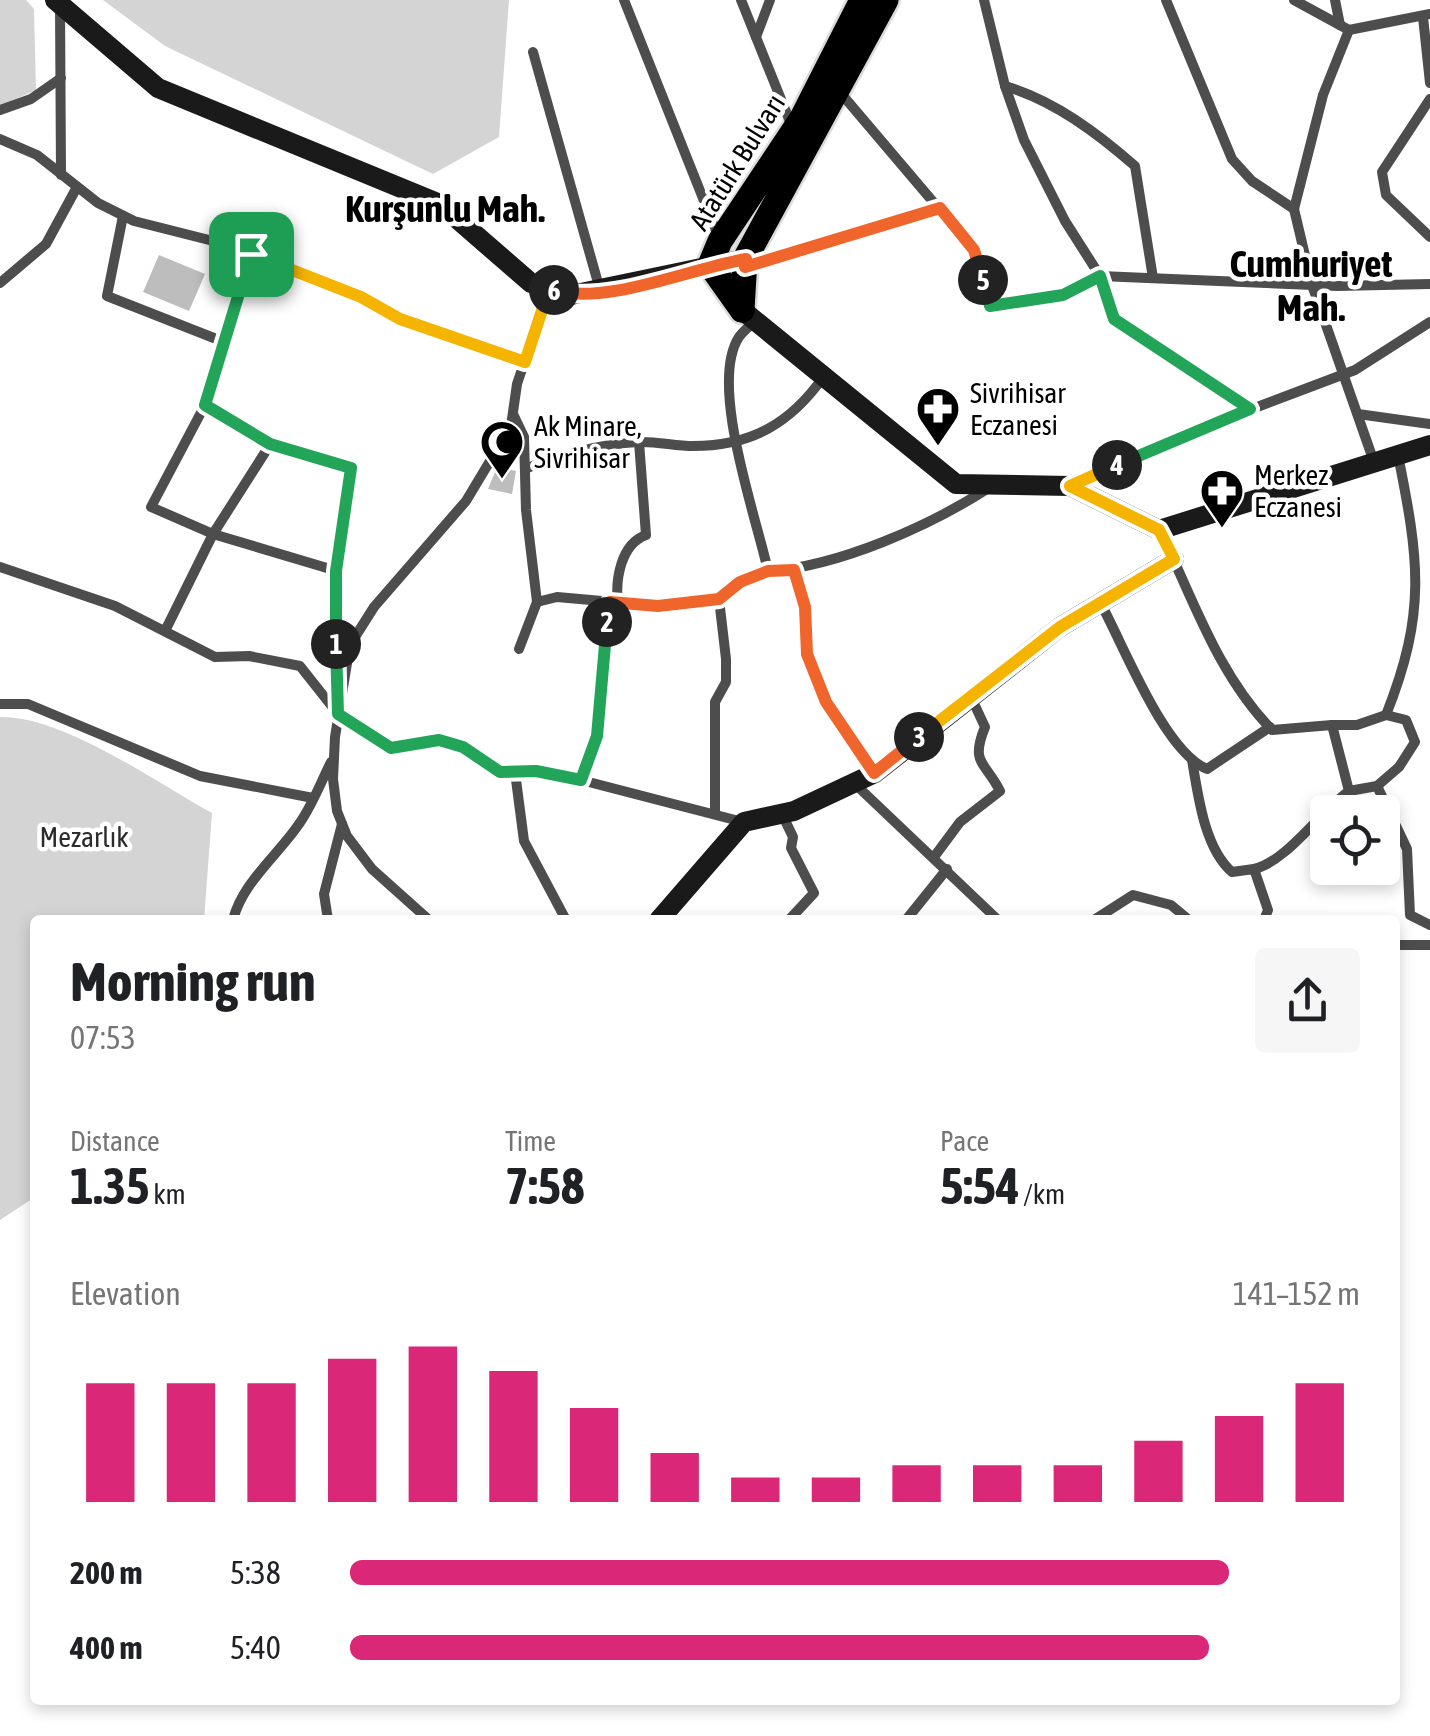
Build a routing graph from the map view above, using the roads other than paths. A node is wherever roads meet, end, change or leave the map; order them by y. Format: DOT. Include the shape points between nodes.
graph roads {
  1 [pos="624,0"];
  2 [pos="741,0"];
  3 [pos="770,0"];
  4 [pos="862,0"];
  5 [pos="886,0"];
  6 [pos="984,0"];
  7 [pos="1166,0"];
  8 [pos="1294,0"];
  9 [pos="1335,0"];
  10 [pos="58,2"];
  11 [pos="1426,15"];
  12 [pos="1344,28"];
  13 [pos="756,37"];
  14 [pos="533,52"];
  15 [pos="60,78"];
  16 [pos="1430,83"];
  17 [pos="1005,86"];
  18 [pos="839,91"];
  19 [pos="1430,99"];
  20 [pos="0,110"];
  21 [pos="802,138"];
  22 [pos="0,139"];
  23 [pos="61,175"];
  24 [pos="77,187"];
  25 [pos="940,208"];
  26 [pos="1294,209"];
  27 [pos="123,216"];
  28 [pos="1430,237"];
  29 [pos="720,241"];
  30 [pos="251,254"];
  31 [pos="745,263"];
  32 [pos="710,265"];
  33 [pos="1100,276"];
  34 [pos="1153,278"];
  35 [pos="0,284"];
  36 [pos="1430,284"];
  37 [pos="1312,285"];
  38 [pos="549,289"];
  39 [pos="600,291"];
  40 [pos="748,316"];
  41 [pos="1430,322"];
  42 [pos="224,342"];
  43 [pos="525,362"];
  44 [pos="1344,374"];
  45 [pos="824,376"];
  46 [pos="205,405"];
  47 [pos="1250,409"];
  48 [pos="513,413"];
  49 [pos="1358,414"];
  50 [pos="1430,424"];
  51 [pos="639,442"];
  52 [pos="738,443"];
  53 [pos="270,444"];
  54 [pos="1430,445"];
  55 [pos="1398,454"];
  56 [pos="1374,462"];
  57 [pos="525,469"];
  58 [pos="996,484"];
  59 [pos="1070,486"];
  60 [pos="1159,530"];
  61 [pos="213,534"];
  62 [pos="1416,544"];
  63 [pos="1430,548"];
  64 [pos="1174,559"];
  65 [pos="0,567"];
  66 [pos="794,570"];
  67 [pos="336,571"];
  68 [pos="768,571"];
  69 [pos="719,599"];
  70 [pos="537,602"];
  71 [pos="614,603"];
  72 [pos="1101,603"];
  73 [pos="165,631"];
  74 [pos="519,649"];
  75 [pos="971,696"];
  76 [pos="0,704"];
  77 [pos="338,714"];
  78 [pos="1386,715"];
  79 [pos="1332,725"];
  80 [pos="1270,727"];
  81 [pos="334,756"];
  82 [pos="1192,760"];
  83 [pos="515,772"];
  84 [pos="874,773"];
  85 [pos="581,780"];
  86 [pos="855,784"];
  87 [pos="1376,786"];
  88 [pos="1349,791"];
  89 [pos="313,798"];
  90 [pos="714,813"];
  91 [pos="782,814"];
  92 [pos="744,822"];
  93 [pos="342,823"];
  94 [pos="934,857"];
  95 [pos="1254,869"];
  96 [pos="947,870"];
  97 [pos="234,915"];
  98 [pos="327,915"];
  99 [pos="423,915"];
  100 [pos="563,915"];
  101 [pos="662,915"];
  102 [pos="793,915"];
  103 [pos="910,915"];
  104 [pos="993,915"];
  105 [pos="1102,915"];
  106 [pos="1183,915"];
  107 [pos="1266,915"];
  108 [pos="1430,925"];
  109 [pos="1400,945"];
  110 [pos="1430,945"];
  1 -- 29 [label="street"];
  2 -- 13 [label="street"];
  3 -- 13 [label="street"];
  4 -- 21 [label="main road, Atatürk Bulvarı"];
  5 -- 18 [label="main road, Atatürk Bulvarı"];
  6 -- 17 [label="street"];
  7 -- 26 [label="street" via="1232,159"];
  8 -- 12 [label="street"];
  9 -- 12 [label="street"];
  10 -- 15 [label="street"];
  10 -- 38 [label="street" via="158,88 440,204 532,283"];
  11 -- 12 [label="street"];
  11 -- 16 [label="street"];
  12 -- 26 [label="street"];
  13 -- 21 [label="street"];
  14 -- 39 [label="street"];
  15 -- 20 [label="street"];
  15 -- 23 [label="street"];
  17 -- 33 [label="street" via="1048,189"];
  17 -- 34 [label="street" via="1066,114 1136,166"];
  18 -- 21 [label="main road, Atatürk Bulvarı"];
  18 -- 25 [label="street"];
  19 -- 28 [label="street" via="1382,172 1386,195"];
  21 -- 29 [label="main road, Atatürk Bulvarı"];
  21 -- 31 [label="main road, Atatürk Bulvarı"];
  22 -- 23 [label="street" via="37,155"];
  23 -- 24 [label="street"];
  24 -- 27 [label="street"];
  24 -- 35 [label="street" via="46,244"];
  25 -- 31 [label="street"];
  25 -- 33 [label="street" via="974,250 990,306 1063,295"];
  26 -- 37 [label="street"];
  27 -- 30 [label="street"];
  27 -- 42 [label="street" via="106,296"];
  29 -- 32 [label="main road, Atatürk Bulvarı"];
  30 -- 42 [label="street"];
  30 -- 43 [label="street" via="400,319"];
  31 -- 32 [label="street"];
  31 -- 40 [label="main road, Atatürk Bulvarı"];
  32 -- 39 [label="street"];
  32 -- 40 [label="main road, Atatürk Bulvarı"];
  33 -- 34 [label="street"];
  33 -- 47 [label="street" via="1114,319"];
  34 -- 37 [label="street"];
  36 -- 37 [label="street"];
  37 -- 44 [label="street"];
  38 -- 39 [label="street" via="570,295"];
  38 -- 43 [label="street"];
  40 -- 45 [label="street"];
  40 -- 52 [label="street" via="731,363"];
  41 -- 44 [label="street"];
  42 -- 46 [label="street"];
  43 -- 48 [label="street"];
  44 -- 47 [label="street"];
  44 -- 49 [label="street"];
  45 -- 52 [label="street" via="802,408"];
  45 -- 58 [label="street" via="956,484"];
  46 -- 53 [label="street"];
  46 -- 61 [label="street" via="151,507"];
  47 -- 59 [label="street"];
  48 -- 57 [label="street" via="524,437"];
  48 -- 77 [label="street" via="466,501 350,645"];
  49 -- 50 [label="street"];
  49 -- 56 [label="street"];
  51 -- 52 [label="street"];
  51 -- 57 [label="street"];
  51 -- 71 [label="street" via="646,535 624,552"];
  52 -- 68 [label="street" via="742,484"];
  53 -- 61 [label="street"];
  53 -- 67 [label="street" via="351,468"];
  54 -- 55 [label="street"];
  55 -- 56 [label="street"];
  55 -- 62 [label="street"];
  56 -- 60 [label="street"];
  57 -- 70 [label="street"];
  58 -- 59 [label="street"];
  58 -- 66 [label="street" via="905,532"];
  59 -- 60 [label="street"];
  60 -- 64 [label="street"];
  61 -- 67 [label="street"];
  61 -- 73 [label="street"];
  62 -- 63 [label="street"];
  62 -- 78 [label="street" via="1413,637"];
  64 -- 72 [label="street"];
  64 -- 80 [label="street" via="1236,687"];
  65 -- 73 [label="street" via="115,606"];
  66 -- 68 [label="street"];
  66 -- 84 [label="street" via="805,607 807,654 826,702"];
  67 -- 77 [label="street"];
  68 -- 69 [label="street"];
  69 -- 71 [label="street"];
  69 -- 90 [label="street" via="726,682 714,702"];
  70 -- 71 [label="street" via="557,597"];
  70 -- 74 [label="street"];
  71 -- 85 [label="street" via="597,736"];
  72 -- 75 [label="street"];
  72 -- 82 [label="street" via="1171,736"];
  73 -- 77 [label="street" via="216,657 300,666"];
  75 -- 84 [label="street"];
  75 -- 94 [label="street" via="985,727 979,762 1000,791 960,822"];
  76 -- 89 [label="street" via="28,704 200,776"];
  77 -- 81 [label="street"];
  77 -- 83 [label="street" via="391,748 439,740 500,772"];
  78 -- 79 [label="street"];
  78 -- 87 [label="street" via="1406,720 1415,742"];
  79 -- 80 [label="street"];
  79 -- 88 [label="street"];
  80 -- 82 [label="street" via="1218,765 1208,769"];
  81 -- 89 [label="street"];
  81 -- 93 [label="street"];
  82 -- 95 [label="street" via="1222,863 1232,872"];
  83 -- 85 [label="street"];
  83 -- 100 [label="street" via="524,841"];
  84 -- 86 [label="street"];
  85 -- 90 [label="street"];
  86 -- 91 [label="street"];
  86 -- 94 [label="street"];
  87 -- 88 [label="street"];
  87 -- 108 [label="street" via="1407,849 1410,915"];
  88 -- 95 [label="street" via="1272,865"];
  89 -- 97 [label="street"];
  90 -- 92 [label="street"];
  91 -- 92 [label="street"];
  91 -- 102 [label="street" via="814,893"];
  92 -- 101 [label="street"];
  93 -- 98 [label="street" via="324,894"];
  93 -- 99 [label="street" via="372,869"];
  94 -- 96 [label="street"];
  95 -- 107 [label="street"];
  96 -- 103 [label="street"];
  96 -- 104 [label="street"];
  105 -- 106 [label="street" via="1133,895"];
  109 -- 110 [label="street"];
}
